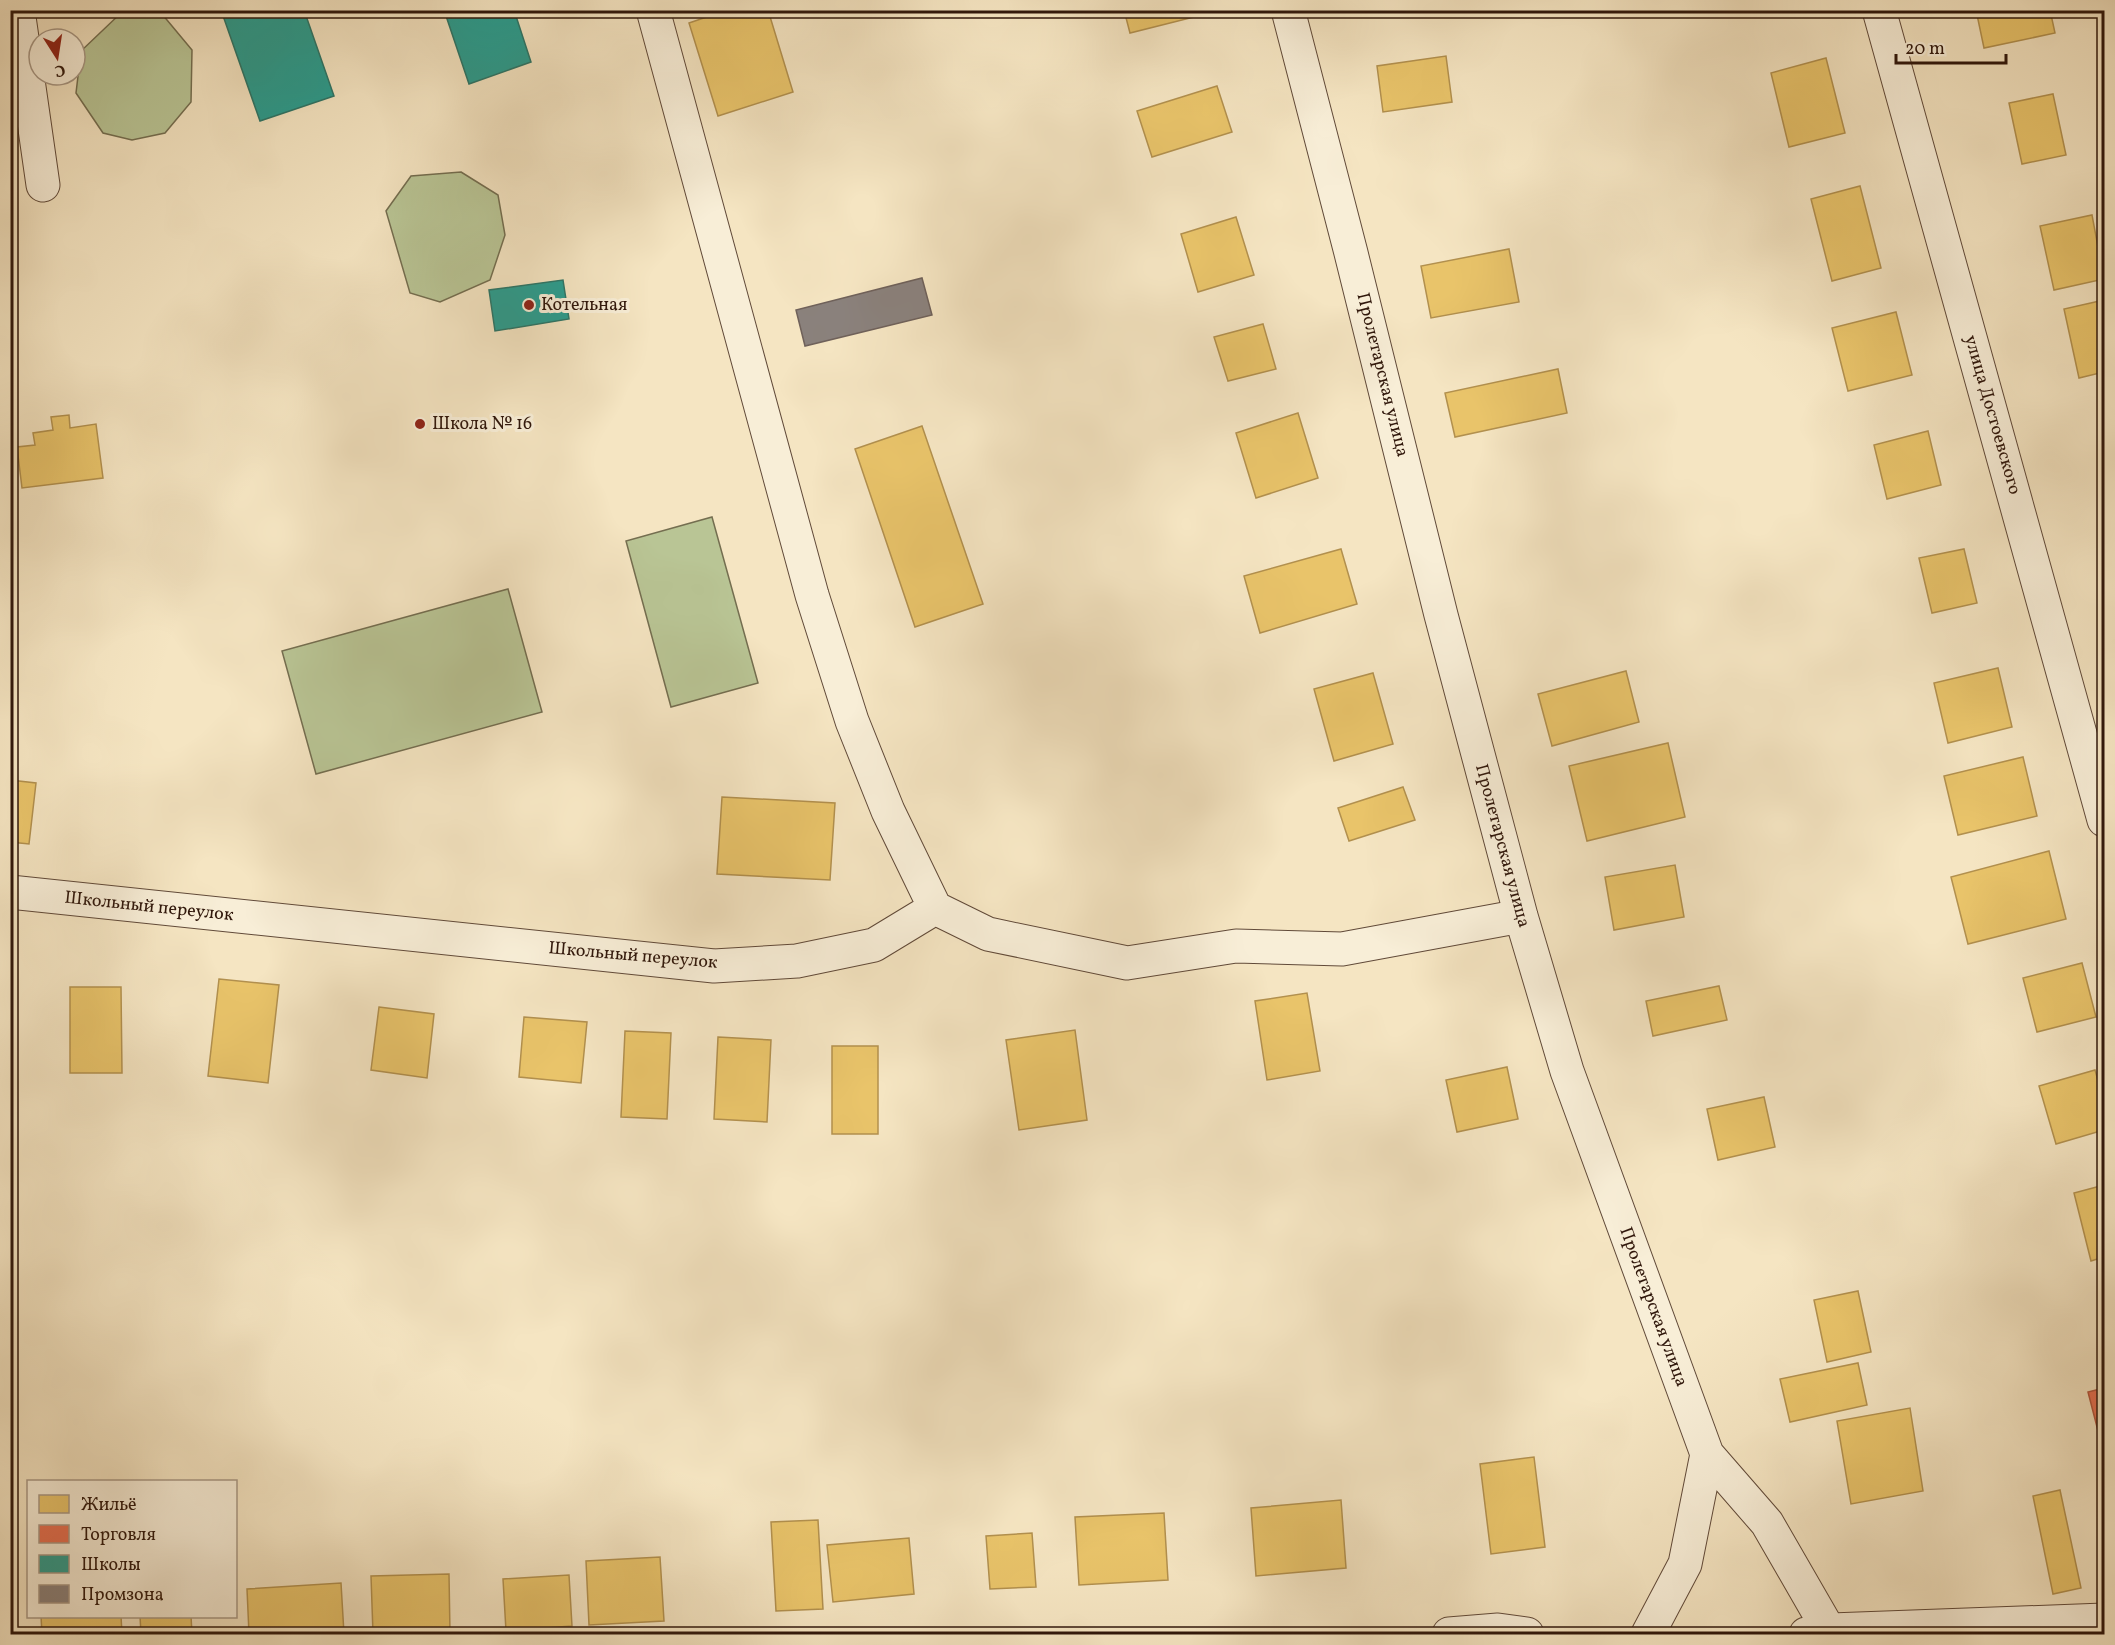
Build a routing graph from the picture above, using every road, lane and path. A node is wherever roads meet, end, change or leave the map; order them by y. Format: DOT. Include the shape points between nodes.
graph roads {
  1 [pos="18,10"];
  2 [pos="653,10"];
  3 [pos="1288,10"];
  4 [pos="1879,10"];
  5 [pos="43,185"];
  6 [pos="2104,820"];
  7 [pos="10,892"];
  8 [pos="935,908"];
  9 [pos="1521,916"];
  10 [pos="1707,1454"];
  11 [pos="2104,1620"];
  12 [pos="1823,1633"];
  13 [pos="1449,1635"];
  14 [pos="1527,1635"];
  15 [pos="1648,1635"];
  1 -- 5 [label="street"];
  2 -- 8 [label="street" via="812,595 852,721 888,811"];
  3 -- 9 [label="street, Пролетарская улица"];
  4 -- 6 [label="street, улица Достоевского"];
  7 -- 8 [label="street, Школьный переулок" via="714,966 797,961 874,945"];
  8 -- 9 [label="street" via="988,934 1127,963 1236,946 1342,949"];
  9 -- 10 [label="street, Пролетарская улица" via="1567,1071"];
  10 -- 12 [label="street, Пролетарская улица" via="1767,1522"];
  10 -- 15 [label="street" via="1685,1564"];
  11 -- 12 [label="street"];
  13 -- 14 [label="street" via="1498,1630"];
}
